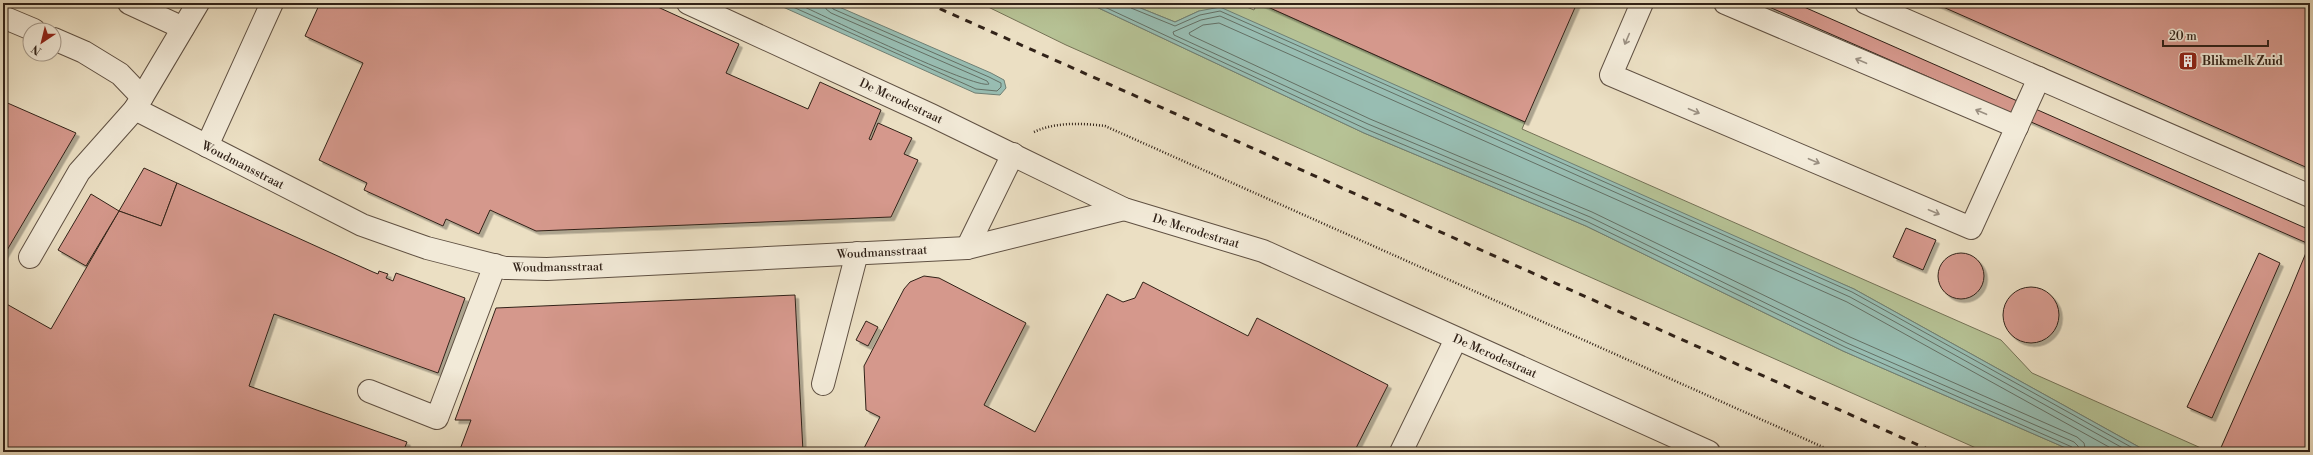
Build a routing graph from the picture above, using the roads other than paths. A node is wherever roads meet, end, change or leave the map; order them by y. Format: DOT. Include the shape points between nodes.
graph roads {
  1 [pos="129,3"];
  2 [pos="198,3"];
  3 [pos="272,3"];
  4 [pos="688,3"];
  5 [pos="1642,3"];
  6 [pos="1725,3"];
  7 [pos="1866,3"];
  8 [pos="3,17"];
  9 [pos="22,25"];
  10 [pos="183,28"];
  11 [pos="62,42"];
  12 [pos="2039,78"];
  13 [pos="139,103"];
  14 [pos="2017,128"];
  15 [pos="207,146"];
  16 [pos="1013,154"];
  17 [pos="2310,196"];
  18 [pos="1124,209"];
  19 [pos="967,248"];
  20 [pos="857,253"];
  21 [pos="30,257"];
  22 [pos="495,265"];
  23 [pos="1456,339"];
  24 [pos="823,384"];
  25 [pos="369,391"];
  26 [pos="1401,452"];
  27 [pos="1709,452"];
  1 -- 10 [label="street"];
  2 -- 10 [label="street"];
  3 -- 15 [label="street"];
  4 -- 16 [label="street, De Merodestraat"];
  5 -- 14 [label="street, one-way" via="1611,75 1971,228"];
  14 -- 6 [label="street, one-way"];
  7 -- 12 [label="street"];
  8 -- 9 [label="street"];
  10 -- 13 [label="street"];
  11 -- 13 [label="street, Woudmansstraat" via="84,52 120,74"];
  12 -- 14 [label="street"];
  12 -- 17 [label="street"];
  13 -- 15 [label="street, Woudmansstraat"];
  13 -- 21 [label="street" via="79,172"];
  15 -- 22 [label="street, Woudmansstraat" via="362,225 427,248"];
  16 -- 18 [label="street, De Merodestraat"];
  16 -- 19 [label="street"];
  18 -- 19 [label="street, Woudmansstraat"];
  18 -- 23 [label="street, De Merodestraat" via="1263,251"];
  19 -- 20 [label="street, Woudmansstraat"];
  20 -- 22 [label="street, Woudmansstraat" via="547,269 505,268"];
  20 -- 24 [label="street"];
  22 -- 25 [label="street" via="437,418"];
  23 -- 26 [label="street"];
  23 -- 27 [label="street, De Merodestraat"];
}
